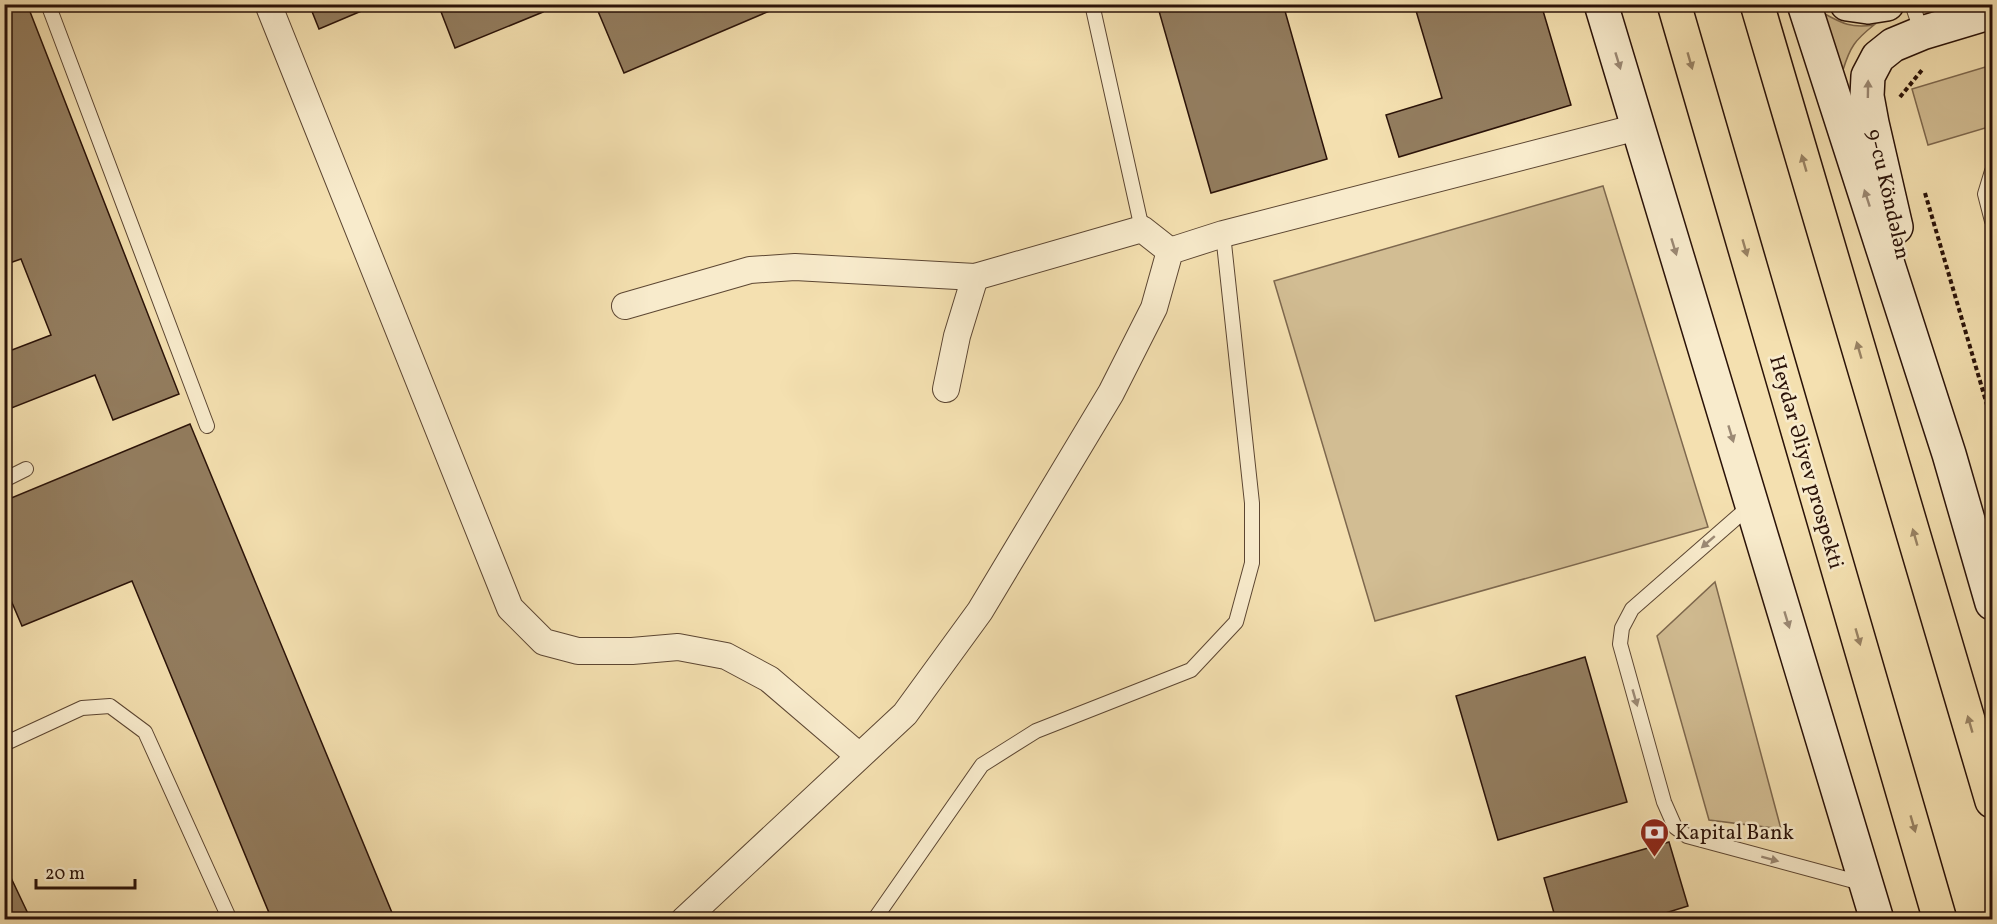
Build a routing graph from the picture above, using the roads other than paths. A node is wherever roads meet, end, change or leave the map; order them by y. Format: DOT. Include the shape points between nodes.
graph roads {
  1 [pos="48,4"];
  2 [pos="268,4"];
  3 [pos="1092,4"];
  4 [pos="1601,4"];
  5 [pos="1674,4"];
  6 [pos="1757,4"];
  7 [pos="1804,4"];
  8 [pos="1847,4"];
  9 [pos="1887,4"];
  10 [pos="1992,12"];
  11 [pos="1917,19"];
  12 [pos="1638,127"];
  13 [pos="1992,171"];
  14 [pos="1992,221"];
  15 [pos="1142,229"];
  16 [pos="1223,234"];
  17 [pos="1170,251"];
  18 [pos="975,277"];
  19 [pos="625,306"];
  20 [pos="946,389"];
  21 [pos="207,426"];
  22 [pos="1949,454"];
  23 [pos="26,469"];
  24 [pos="4,480"];
  25 [pos="1753,504"];
  26 [pos="1992,603"];
  27 [pos="4,744"];
  28 [pos="859,756"];
  29 [pos="1992,801"];
  30 [pos="1866,884"];
  31 [pos="230,920"];
  32 [pos="684,920"];
  33 [pos="874,920"];
  34 [pos="1877,920"];
  35 [pos="1940,920"];
  1 -- 21 [label="lane"];
  2 -- 28 [label="street" via="510,608 544,642 578,651 678,647 726,656 769,679"];
  3 -- 15 [label="lane"];
  4 -- 12 [label="main road, one-way"];
  5 -- 35 [label="highway, Heydər Əliyev prospekti, one-way"];
  29 -- 6 [label="highway, one-way"];
  22 -- 7 [label="main road, one-way"];
  8 -- 9 [label="main road"];
  10 -- 11 [label="main road, 9-cu Köndələn"];
  22 -- 11 [label="main road, 9-cu Köndələn, one-way" via="1867,96 1868,76 1878,57"];
  12 -- 16 [label="street"];
  12 -- 25 [label="main road, one-way"];
  13 -- 14 [label="lane" via="1984,194"];
  15 -- 17 [label="street"];
  15 -- 18 [label="street"];
  16 -- 17 [label="street"];
  16 -- 33 [label="lane" via="1252,503 1252,563 1236,622 1191,670 1036,730 982,765"];
  17 -- 28 [label="street" via="1154,308 1111,393 980,611 905,714"];
  18 -- 19 [label="street" via="795,267 750,270"];
  18 -- 20 [label="street"];
  22 -- 26 [label="main road"];
  23 -- 24 [label="lane"];
  25 -- 30 [label="main road, one-way"];
  25 -- 30 [label="lane, one-way" via="1632,609 1622,628 1620,644 1664,802 1675,827 1687,836"];
  27 -- 31 [label="lane" via="82,708 110,706 145,732"];
  28 -- 32 [label="street"];
  30 -- 34 [label="main road"];
}
